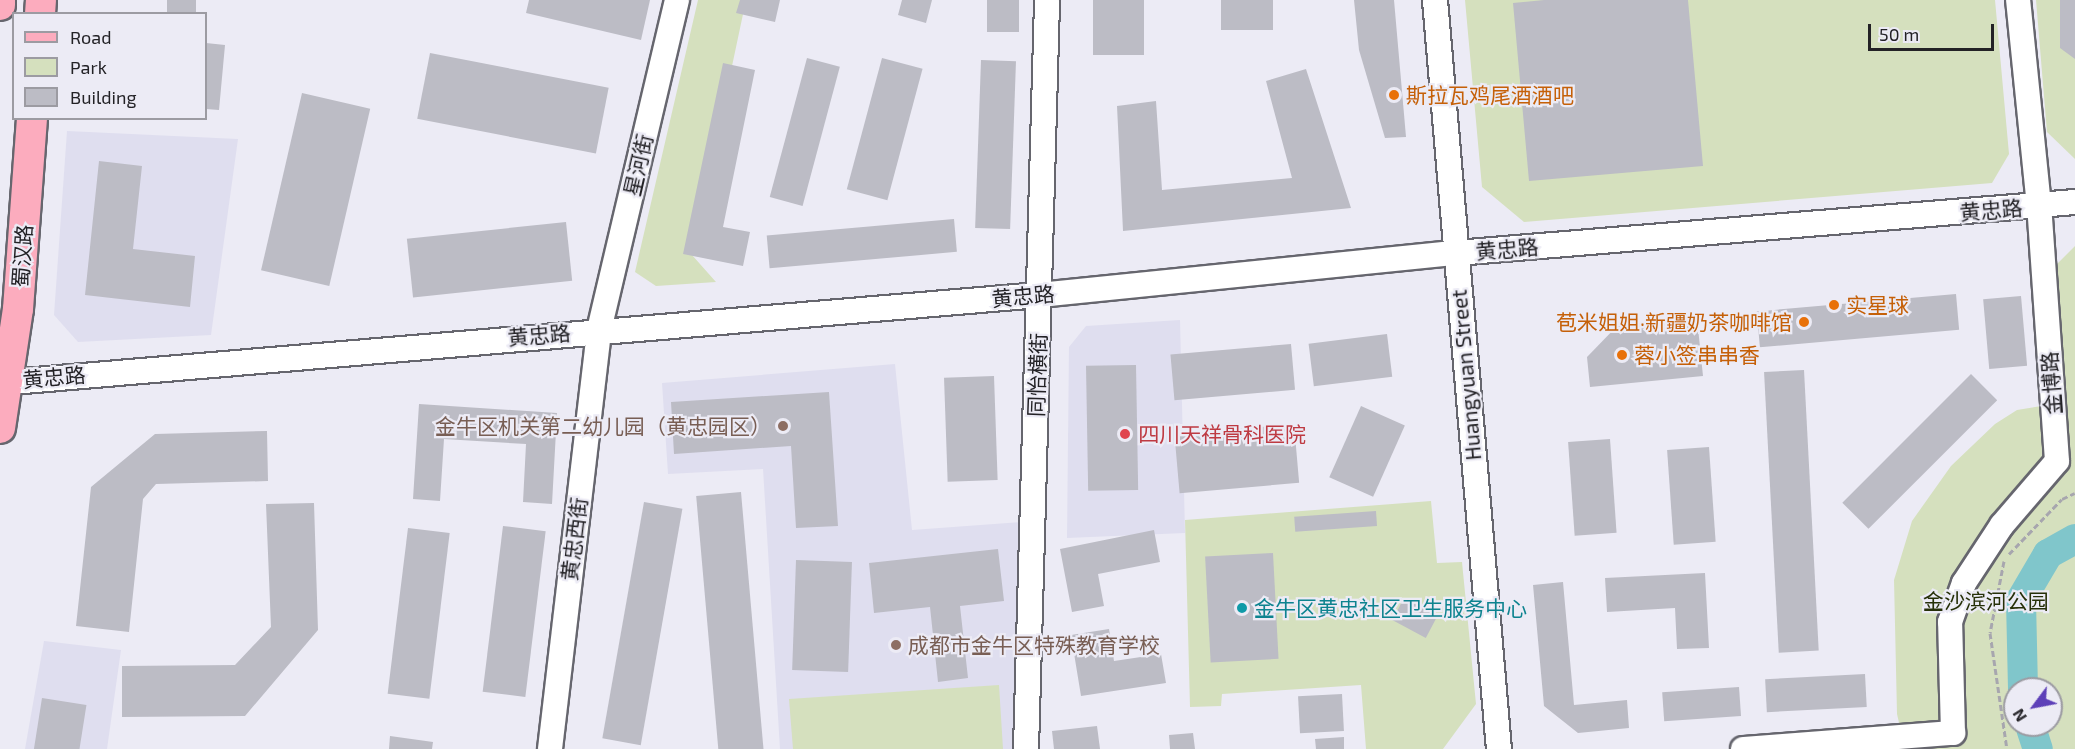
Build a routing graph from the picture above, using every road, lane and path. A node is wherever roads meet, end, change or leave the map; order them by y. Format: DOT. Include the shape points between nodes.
graph roads {
  1 [pos="0,0"];
  2 [pos="677,0"];
  3 [pos="1047,0"];
  4 [pos="1435,0"];
  5 [pos="2018,0"];
  6 [pos="0,5"];
  7 [pos="32,120"];
  8 [pos="2075,202"];
  9 [pos="2039,206"];
  10 [pos="1456,253"];
  11 [pos="1039,295"];
  12 [pos="598,330"];
  13 [pos="3,382"];
  14 [pos="0,428"];
  15 [pos="2075,493"];
  16 [pos="550,749"];
  17 [pos="1026,749"];
  18 [pos="1498,749"];
  19 [pos="1743,749"];
  20 [pos="2007,749"];
  1 -- 6 [label="main road"];
  2 -- 12 [label="street, 星河街"];
  3 -- 11 [label="street, 同怡横街"];
  4 -- 10 [label="street, Huangyuan Street"];
  5 -- 9 [label="street, 金博路"];
  7 -- 13 [label="main road, 蜀汉路" via="18,309"];
  8 -- 9 [label="street, 黄忠路"];
  9 -- 10 [label="street, 黄忠路"];
  9 -- 19 [label="street, 金博路" via="2057,461 2002,525 1964,583 1950,622 1953,733"];
  10 -- 11 [label="street, 黄忠路"];
  10 -- 18 [label="street, Huangyuan Street"];
  11 -- 12 [label="street, 黄忠路"];
  11 -- 17 [label="street, 同怡横街"];
  12 -- 13 [label="street, 黄忠路"];
  12 -- 16 [label="street, 黄忠西街"];
  13 -- 14 [label="main road, 蜀汉路"];
  15 -- 20 [label="path" via="2062,499 2004,559 1990,633"];
}
